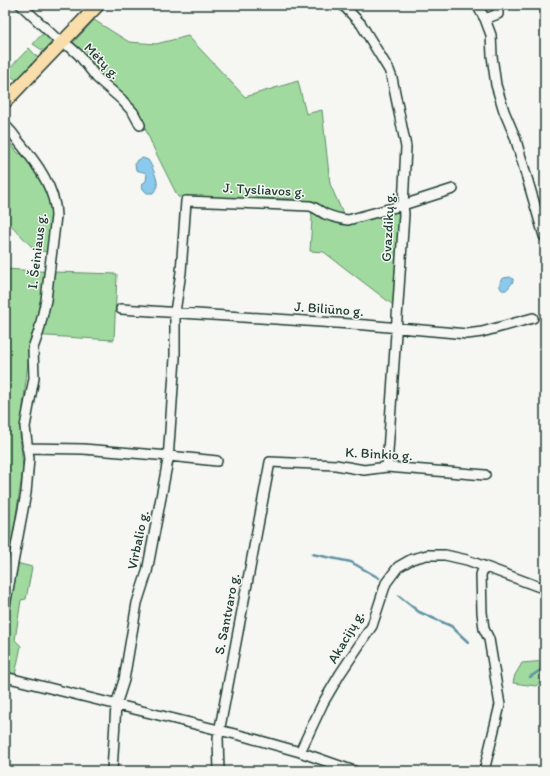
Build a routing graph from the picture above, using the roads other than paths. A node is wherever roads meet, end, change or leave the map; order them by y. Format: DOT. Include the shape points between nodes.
graph roads {
  1 [pos="21,5"];
  2 [pos="98,5"];
  3 [pos="343,5"];
  4 [pos="477,5"];
  5 [pos="498,5"];
  6 [pos="485,19"];
  7 [pos="61,43"];
  8 [pos="5,102"];
  9 [pos="5,125"];
  10 [pos="140,125"];
  11 [pos="453,189"];
  12 [pos="403,205"];
  13 [pos="544,236"];
  14 [pos="121,309"];
  15 [pos="175,312"];
  16 [pos="533,318"];
  17 [pos="396,328"];
  18 [pos="28,448"];
  19 [pos="169,456"];
  20 [pos="217,461"];
  21 [pos="270,462"];
  22 [pos="387,468"];
  23 [pos="486,475"];
  24 [pos="484,566"];
  25 [pos="545,589"];
  26 [pos="5,606"];
  27 [pos="5,677"];
  28 [pos="116,705"];
  29 [pos="219,730"];
  30 [pos="300,752"];
  31 [pos="112,771"];
  32 [pos="219,771"];
  33 [pos="354,771"];
  34 [pos="484,771"];
  1 -- 7 [label="street, Mėtų g."];
  2 -- 7 [label="main road"];
  3 -- 12 [label="street, Gvazdikų g." via="361,24 392,78 406,147"];
  4 -- 6 [label="street"];
  5 -- 6 [label="street" via="498,14"];
  6 -- 13 [label="street" via="491,35 496,85 515,137"];
  7 -- 8 [label="main road"];
  7 -- 10 [label="street, Mėtų g." via="79,55 97,78 133,112"];
  9 -- 18 [label="street, I. Šeiniaus g." via="38,166 56,208 46,300 32,348 34,378 25,427"];
  11 -- 12 [label="street, J. Tysliavos g."];
  12 -- 15 [label="street, J. Tysliavos g." via="348,220 339,219 310,206 186,201 181,272"];
  12 -- 17 [label="street, Gvazdikų g."];
  14 -- 15 [label="street, J. Biliūno g."];
  15 -- 17 [label="street, J. Biliūno g."];
  15 -- 19 [label="street, Virbalio g."];
  16 -- 17 [label="street, J. Biliūno g." via="467,334"];
  17 -- 22 [label="street, Gvazdikų g."];
  18 -- 19 [label="street" via="83,449"];
  18 -- 26 [label="street, I. Šeiniaus g." via="26,493"];
  19 -- 20 [label="street"];
  19 -- 28 [label="street, Virbalio g." via="147,572 137,603 124,680"];
  21 -- 22 [label="street, K. Binkio g." via="364,470"];
  21 -- 29 [label="street, S. Santvaro g."];
  22 -- 23 [label="street, K. Binkio g."];
  24 -- 25 [label="street, Akacijų g."];
  24 -- 30 [label="street, Akacijų g." via="445,555 427,555 412,559 398,567 386,582 372,626 340,674"];
  24 -- 34 [label="street" via="481,575 482,612 500,705"];
  27 -- 28 [label="street"];
  28 -- 29 [label="street"];
  28 -- 31 [label="street, Virbalio g."];
  29 -- 30 [label="street"];
  29 -- 32 [label="street, S. Santvaro g."];
  30 -- 33 [label="street"];
}
